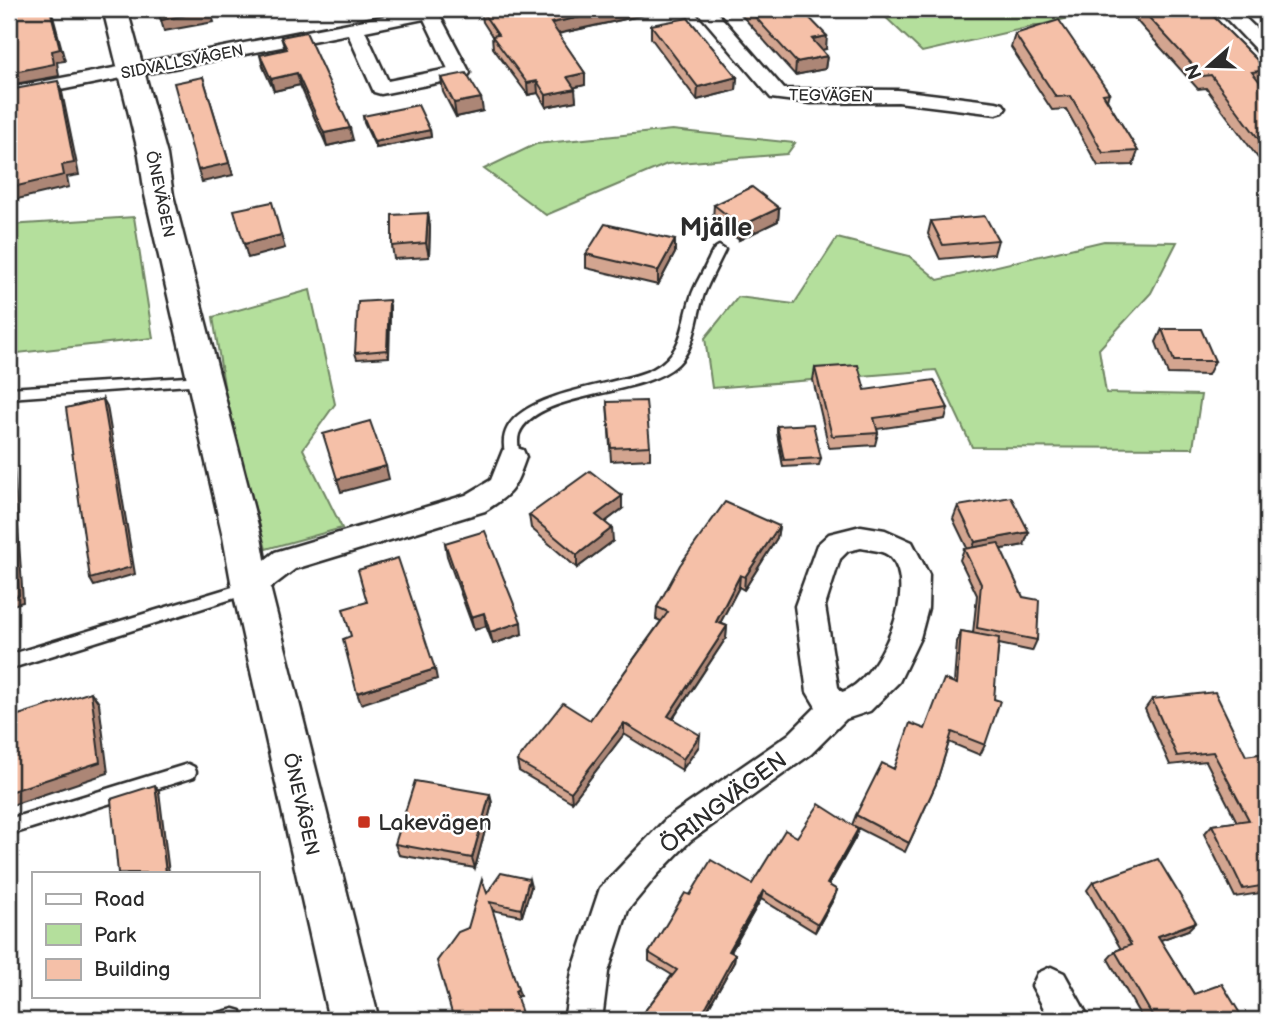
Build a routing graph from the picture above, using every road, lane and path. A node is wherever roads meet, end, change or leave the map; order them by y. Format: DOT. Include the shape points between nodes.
graph roads {
  1 [pos="115,9"];
  2 [pos="704,9"];
  3 [pos="1226,9"];
  4 [pos="439,11"];
  5 [pos="354,27"];
  6 [pos="1267,50"];
  7 [pos="128,71"];
  8 [pos="9,94"];
  9 [pos="996,108"];
  10 [pos="719,250"];
  11 [pos="203,380"];
  12 [pos="9,393"];
  13 [pos="513,457"];
  14 [pos="251,587"];
  15 [pos="9,662"];
  16 [pos="836,708"];
  17 [pos="188,772"];
  18 [pos="9,827"];
  19 [pos="1051,986"];
  20 [pos="354,1020"];
  21 [pos="583,1020"];
  22 [pos="1071,1020"];
  1 -- 7 [label="street, ÖNEVÄGEN"];
  2 -- 9 [label="street, TEGVÄGEN" via="778,94 898,96"];
  3 -- 6 [label="street"];
  4 -- 5 [label="street, SIDVALLSVÄGEN"];
  4 -- 5 [label="street, SIDVALLSVÄGEN" via="460,73 381,88"];
  5 -- 7 [label="street, SIDVALLSVÄGEN"];
  7 -- 8 [label="street, SIDVALLSVÄGEN"];
  7 -- 11 [label="street, ÖNEVÄGEN" via="153,155"];
  10 -- 13 [label="lane" via="697,296 675,361 659,373 552,401 530,414 515,428"];
  11 -- 12 [label="lane"];
  11 -- 14 [label="street, ÖNEVÄGEN"];
  13 -- 14 [label="street" via="502,486 475,503 285,560"];
  14 -- 15 [label="lane"];
  14 -- 20 [label="street, ÖNEVÄGEN"];
  16 -- 16 [label="street, ÖRINGVÄGEN" via="859,701 888,673 905,638 913,608 914,575 902,550 885,541 861,537 839,542 827,553 810,606 823,692"];
  16 -- 21 [label="street, ÖRINGVÄGEN" via="800,744 678,830 613,900 590,972"];
  17 -- 18 [label="lane"];
  19 -- 22 [label="street"];
}
